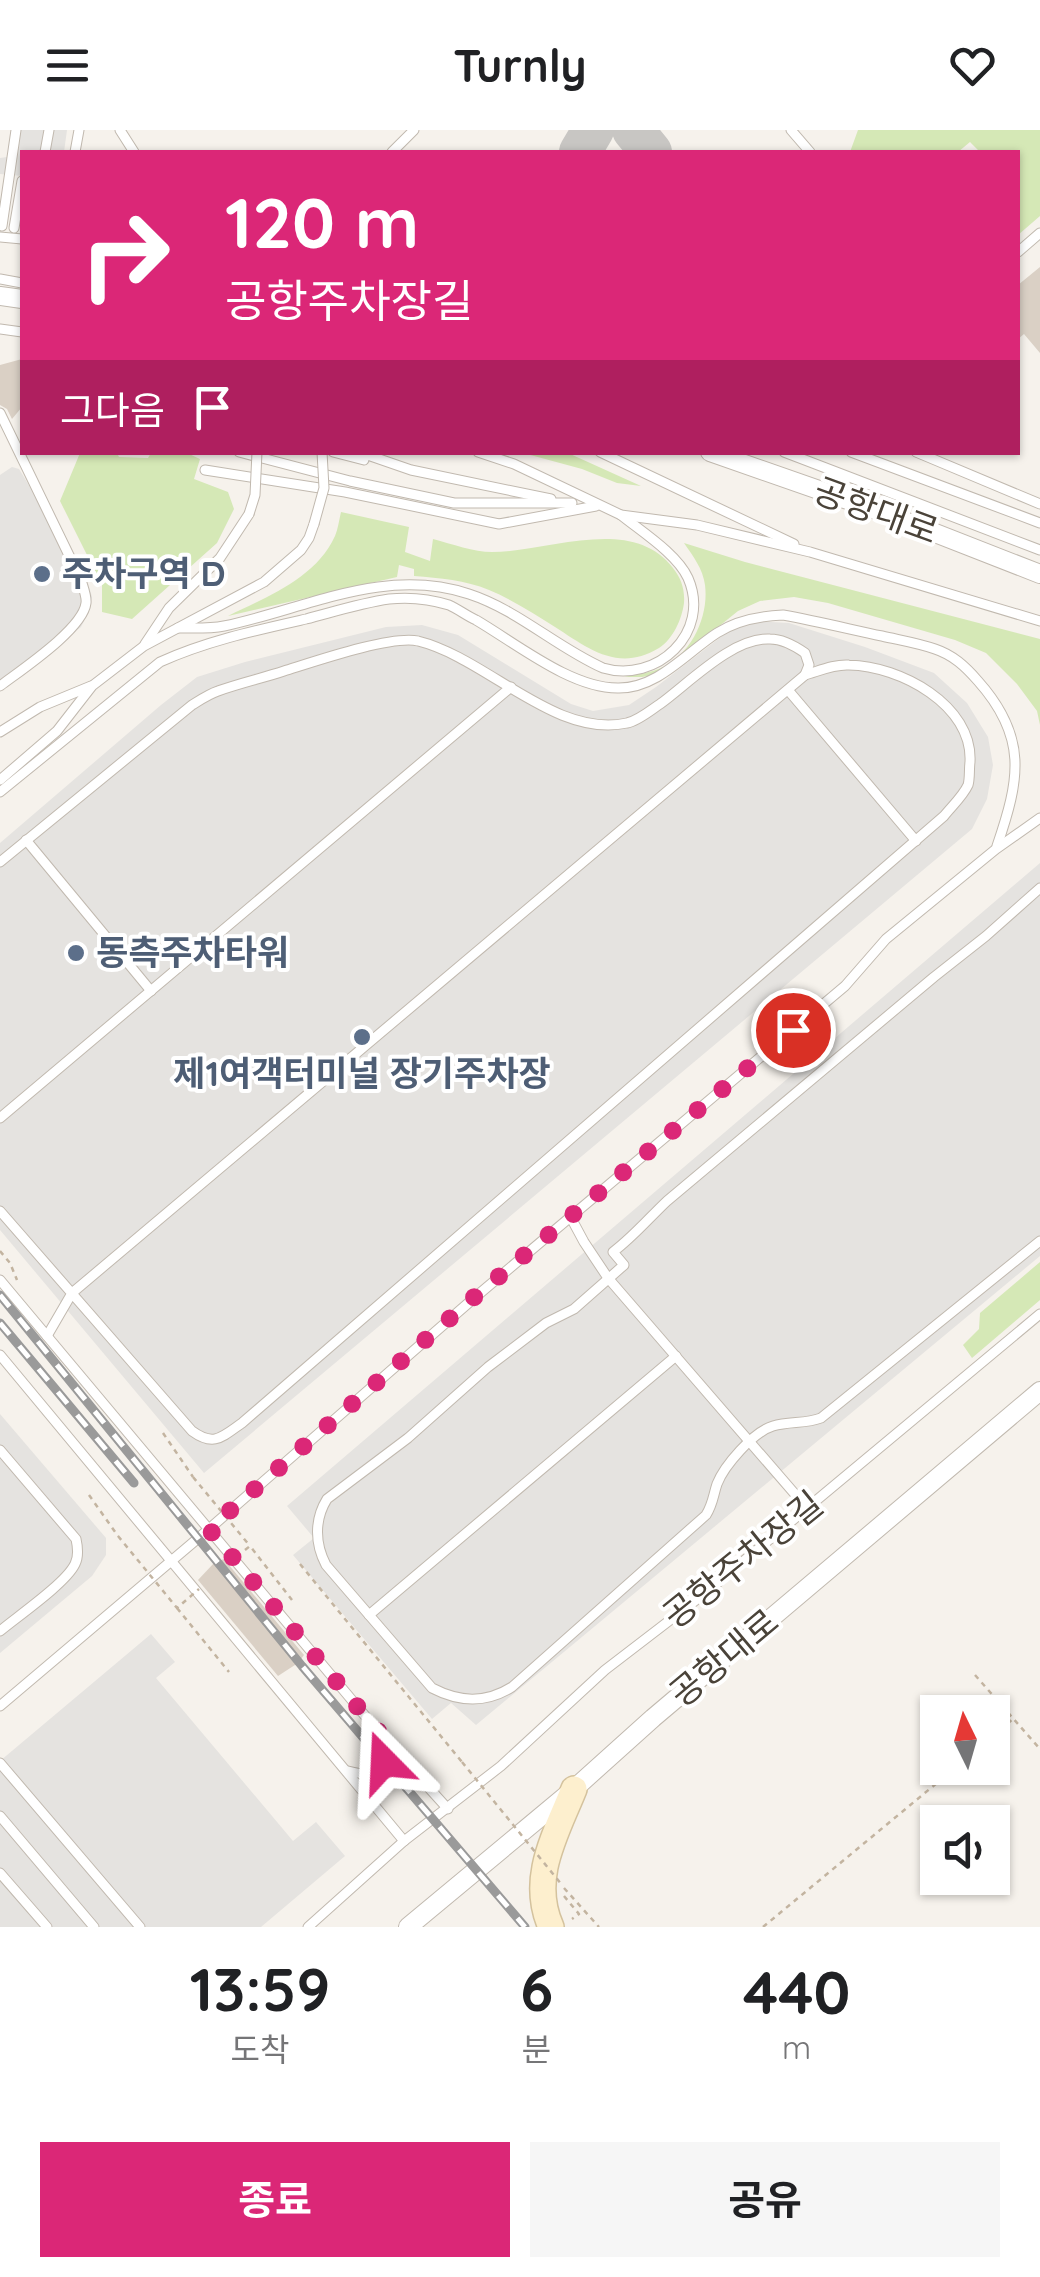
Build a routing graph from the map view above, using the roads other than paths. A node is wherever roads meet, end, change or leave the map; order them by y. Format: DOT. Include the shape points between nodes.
graph roads {
  1 [pos="16,130"];
  2 [pos="414,130"];
  3 [pos="790,130"];
  4 [pos="394,150"];
  5 [pos="808,150"];
  6 [pos="18,228"];
  7 [pos="1,229"];
  8 [pos="1040,234"];
  9 [pos="1020,250"];
  10 [pos="0,413"];
  11 [pos="20,454"];
  12 [pos="21,455"];
  13 [pos="250,455"];
  14 [pos="258,455"];
  15 [pos="322,455"];
  16 [pos="346,455"];
  17 [pos="368,455"];
  18 [pos="487,455"];
  19 [pos="606,455"];
  20 [pos="719,455"];
  21 [pos="792,455"];
  22 [pos="859,455"];
  23 [pos="923,455"];
  24 [pos="205,470"];
  25 [pos="411,470"];
  26 [pos="572,503"];
  27 [pos="1040,504"];
  28 [pos="599,506"];
  29 [pos="622,515"];
  30 [pos="1040,523"];
  31 [pos="1040,550"];
  32 [pos="810,552"];
  33 [pos="1040,574"];
  34 [pos="1040,621"];
  35 [pos="178,628"];
  36 [pos="144,646"];
  37 [pos="804,675"];
  38 [pos="0,686"];
  39 [pos="92,686"];
  40 [pos="511,687"];
  41 [pos="788,690"];
  42 [pos="0,732"];
  43 [pos="0,780"];
  44 [pos="0,792"];
  45 [pos="1040,818"];
  46 [pos="26,840"];
  47 [pos="916,841"];
  48 [pos="996,849"];
  49 [pos="0,862"];
  50 [pos="1040,888"];
  51 [pos="150,991"];
  52 [pos="0,1118"];
  53 [pos="0,1210"];
  54 [pos="570,1216"];
  55 [pos="1040,1241"];
  56 [pos="608,1278"];
  57 [pos="0,1280"];
  58 [pos="72,1293"];
  59 [pos="1040,1314"];
  60 [pos="47,1336"];
  61 [pos="0,1355"];
  62 [pos="676,1356"];
  63 [pos="11,1368"];
  64 [pos="0,1377"];
  65 [pos="1040,1391"];
  66 [pos="750,1441"];
  67 [pos="0,1450"];
  68 [pos="808,1508"];
  69 [pos="209,1529"];
  70 [pos="171,1562"];
  71 [pos="368,1614"];
  72 [pos="0,1631"];
  73 [pos="0,1706"];
  74 [pos="382,1736"];
  75 [pos="0,1763"];
  76 [pos="346,1770"];
  77 [pos="574,1788"];
  78 [pos="448,1809"];
  79 [pos="0,1816"];
  80 [pos="404,1841"];
  81 [pos="0,1873"];
  82 [pos="47,1927"];
  83 [pos="94,1927"];
  84 [pos="140,1927"];
  85 [pos="308,1927"];
  86 [pos="408,1927"];
  87 [pos="551,1927"];
  1 -- 7 [label="lane"];
  2 -- 4 [label="lane"];
  3 -- 5 [label="lane"];
  6 -- 7 [label="lane"];
  8 -- 9 [label="lane"];
  10 -- 11 [label="lane"];
  12 -- 38 [label="lane" via="87,602 67,634"];
  13 -- 26 [label="lane" via="454,503"];
  14 -- 36 [label="lane, bridge" via="249,514"];
  15 -- 35 [label="lane, bridge" via="324,488 301,550 264,582"];
  16 -- 25 [label="lane"];
  17 -- 25 [label="lane"];
  18 -- 28 [label="lane"];
  19 -- 32 [label="lane"];
  20 -- 33 [label="street, 공항대로"];
  21 -- 31 [label="lane"];
  22 -- 30 [label="lane"];
  23 -- 27 [label="lane"];
  24 -- 28 [label="lane" via="499,524"];
  25 -- 26 [label="lane"];
  26 -- 28 [label="lane"];
  28 -- 29 [label="lane"];
  29 -- 32 [label="lane"];
  29 -- 35 [label="lane" via="679,564 692,593 681,643 644,669 603,668 491,602 426,584 344,594 220,627"];
  32 -- 34 [label="lane"];
  35 -- 36 [label="lane"];
  36 -- 39 [label="lane"];
  37 -- 40 [label="lane" via="805,653 772,638 758,640 725,655 630,723 614,724 564,718"];
  37 -- 41 [label="lane"];
  37 -- 47 [label="lane" via="847,664 871,668 916,683 962,725 969,783"];
  39 -- 42 [label="lane"];
  39 -- 43 [label="lane" via="57,732"];
  40 -- 46 [label="lane" via="449,651 413,640 369,646 215,692"];
  40 -- 51 [label="lane"];
  41 -- 47 [label="lane"];
  41 -- 58 [label="lane"];
  44 -- 48 [label="lane" via="160,662 241,634 389,599 451,606 564,674 590,686 619,688 658,676 734,624 783,615 936,649 962,662 1008,722 1014,750 1010,808"];
  45 -- 48 [label="lane"];
  46 -- 49 [label="lane"];
  46 -- 51 [label="lane"];
  47 -- 58 [label="lane" via="226,1434 213,1440 192,1432"];
  48 -- 54 [label="lane" via="886,939 845,986"];
  50 -- 56 [label="lane" via="667,1201 613,1252 624,1265"];
  51 -- 52 [label="lane"];
  53 -- 58 [label="lane"];
  54 -- 56 [label="lane"];
  54 -- 69 [label="lane"];
  55 -- 66 [label="lane" via="821,1418 774,1425"];
  56 -- 62 [label="lane"];
  56 -- 71 [label="lane" via="488,1367 321,1508 320,1553"];
  57 -- 60 [label="lane"];
  58 -- 60 [label="lane"];
  59 -- 68 [label="lane, 공항주차장길"];
  60 -- 69 [label="lane"];
  61 -- 63 [label="lane"];
  62 -- 66 [label="lane"];
  62 -- 71 [label="lane"];
  63 -- 64 [label="lane"];
  63 -- 70 [label="lane"];
  65 -- 77 [label="street, 공항대로"];
  66 -- 68 [label="lane"];
  66 -- 71 [label="lane" via="718,1482 706,1515 496,1697 432,1688"];
  67 -- 72 [label="lane" via="76,1540 78,1551 68,1574"];
  68 -- 78 [label="lane, 공항주차장길" via="606,1670"];
  69 -- 70 [label="lane"];
  69 -- 74 [label="lane"];
  70 -- 73 [label="lane"];
  70 -- 76 [label="lane"];
  74 -- 76 [label="lane" via="384,1762 377,1772"];
  74 -- 78 [label="lane"];
  75 -- 84 [label="lane"];
  76 -- 80 [label="lane"];
  77 -- 86 [label="street, 공항대로"];
  77 -- 87 [label="street" via="542,1874"];
  78 -- 80 [label="lane, 공항주차장길"];
  79 -- 83 [label="lane"];
  80 -- 85 [label="lane, 공항주차장길"];
  81 -- 82 [label="lane"];
}
